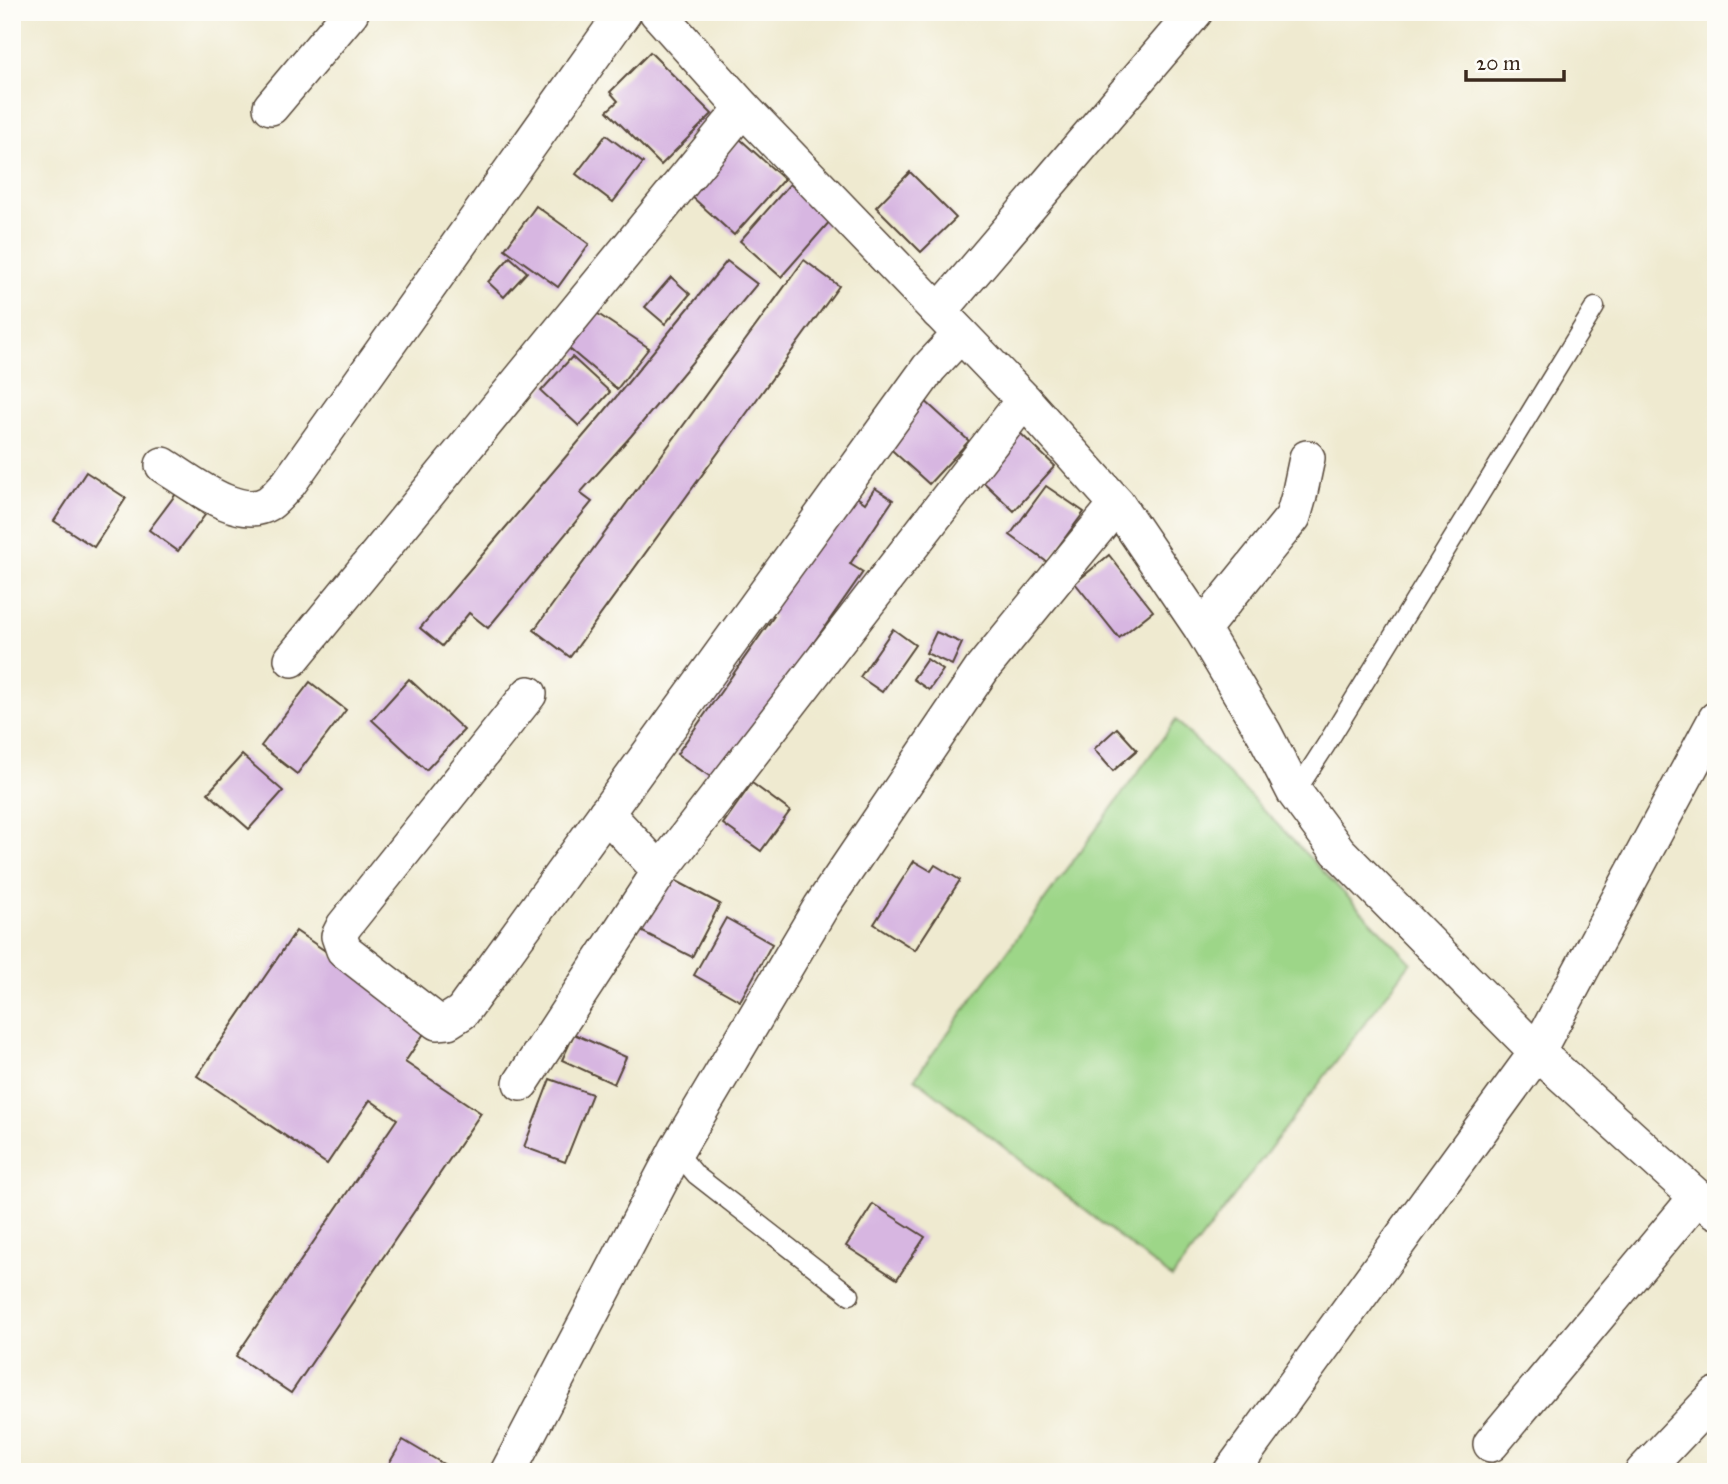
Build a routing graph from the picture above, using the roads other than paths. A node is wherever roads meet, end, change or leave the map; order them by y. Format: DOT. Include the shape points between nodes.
graph roads {
  1 [pos="351,12"];
  2 [pos="624,12"];
  3 [pos="657,12"];
  4 [pos="1195,12"];
  5 [pos="271,107"];
  6 [pos="743,108"];
  7 [pos="1595,307"];
  8 [pos="950,324"];
  9 [pos="1024,400"];
  10 [pos="1307,458"];
  11 [pos="163,465"];
  12 [pos="1117,504"];
  13 [pos="1202,629"];
  14 [pos="292,659"];
  15 [pos="529,694"];
  16 [pos="1716,719"];
  17 [pos="1295,793"];
  18 [pos="606,813"];
  19 [pos="660,872"];
  20 [pos="1537,1052"];
  21 [pos="521,1083"];
  22 [pos="676,1151"];
  23 [pos="1707,1204"];
  24 [pos="850,1295"];
  25 [pos="1716,1395"];
  26 [pos="1491,1444"];
  27 [pos="508,1472"];
  28 [pos="1231,1472"];
  29 [pos="1643,1472"];
  1 -- 5 [label="street"];
  2 -- 11 [label="street" via="289,483 269,503 252,509 229,505"];
  3 -- 6 [label="street"];
  4 -- 8 [label="street"];
  6 -- 8 [label="street"];
  6 -- 14 [label="street"];
  7 -- 17 [label="lane"];
  8 -- 9 [label="street"];
  8 -- 18 [label="street" via="929,368"];
  9 -- 12 [label="street"];
  9 -- 19 [label="street"];
  10 -- 13 [label="street" via="1293,517"];
  12 -- 13 [label="street"];
  12 -- 22 [label="street" via="982,668 821,907"];
  13 -- 17 [label="street"];
  15 -- 18 [label="street" via="344,926 339,936 344,950 437,1022 448,1020 462,1012"];
  16 -- 20 [label="street"];
  17 -- 20 [label="street" via="1338,851"];
  18 -- 19 [label="street"];
  19 -- 21 [label="street"];
  20 -- 23 [label="street"];
  20 -- 28 [label="street"];
  22 -- 24 [label="lane" via="696,1175"];
  22 -- 27 [label="street"];
  23 -- 26 [label="street"];
  25 -- 29 [label="street"];
}
